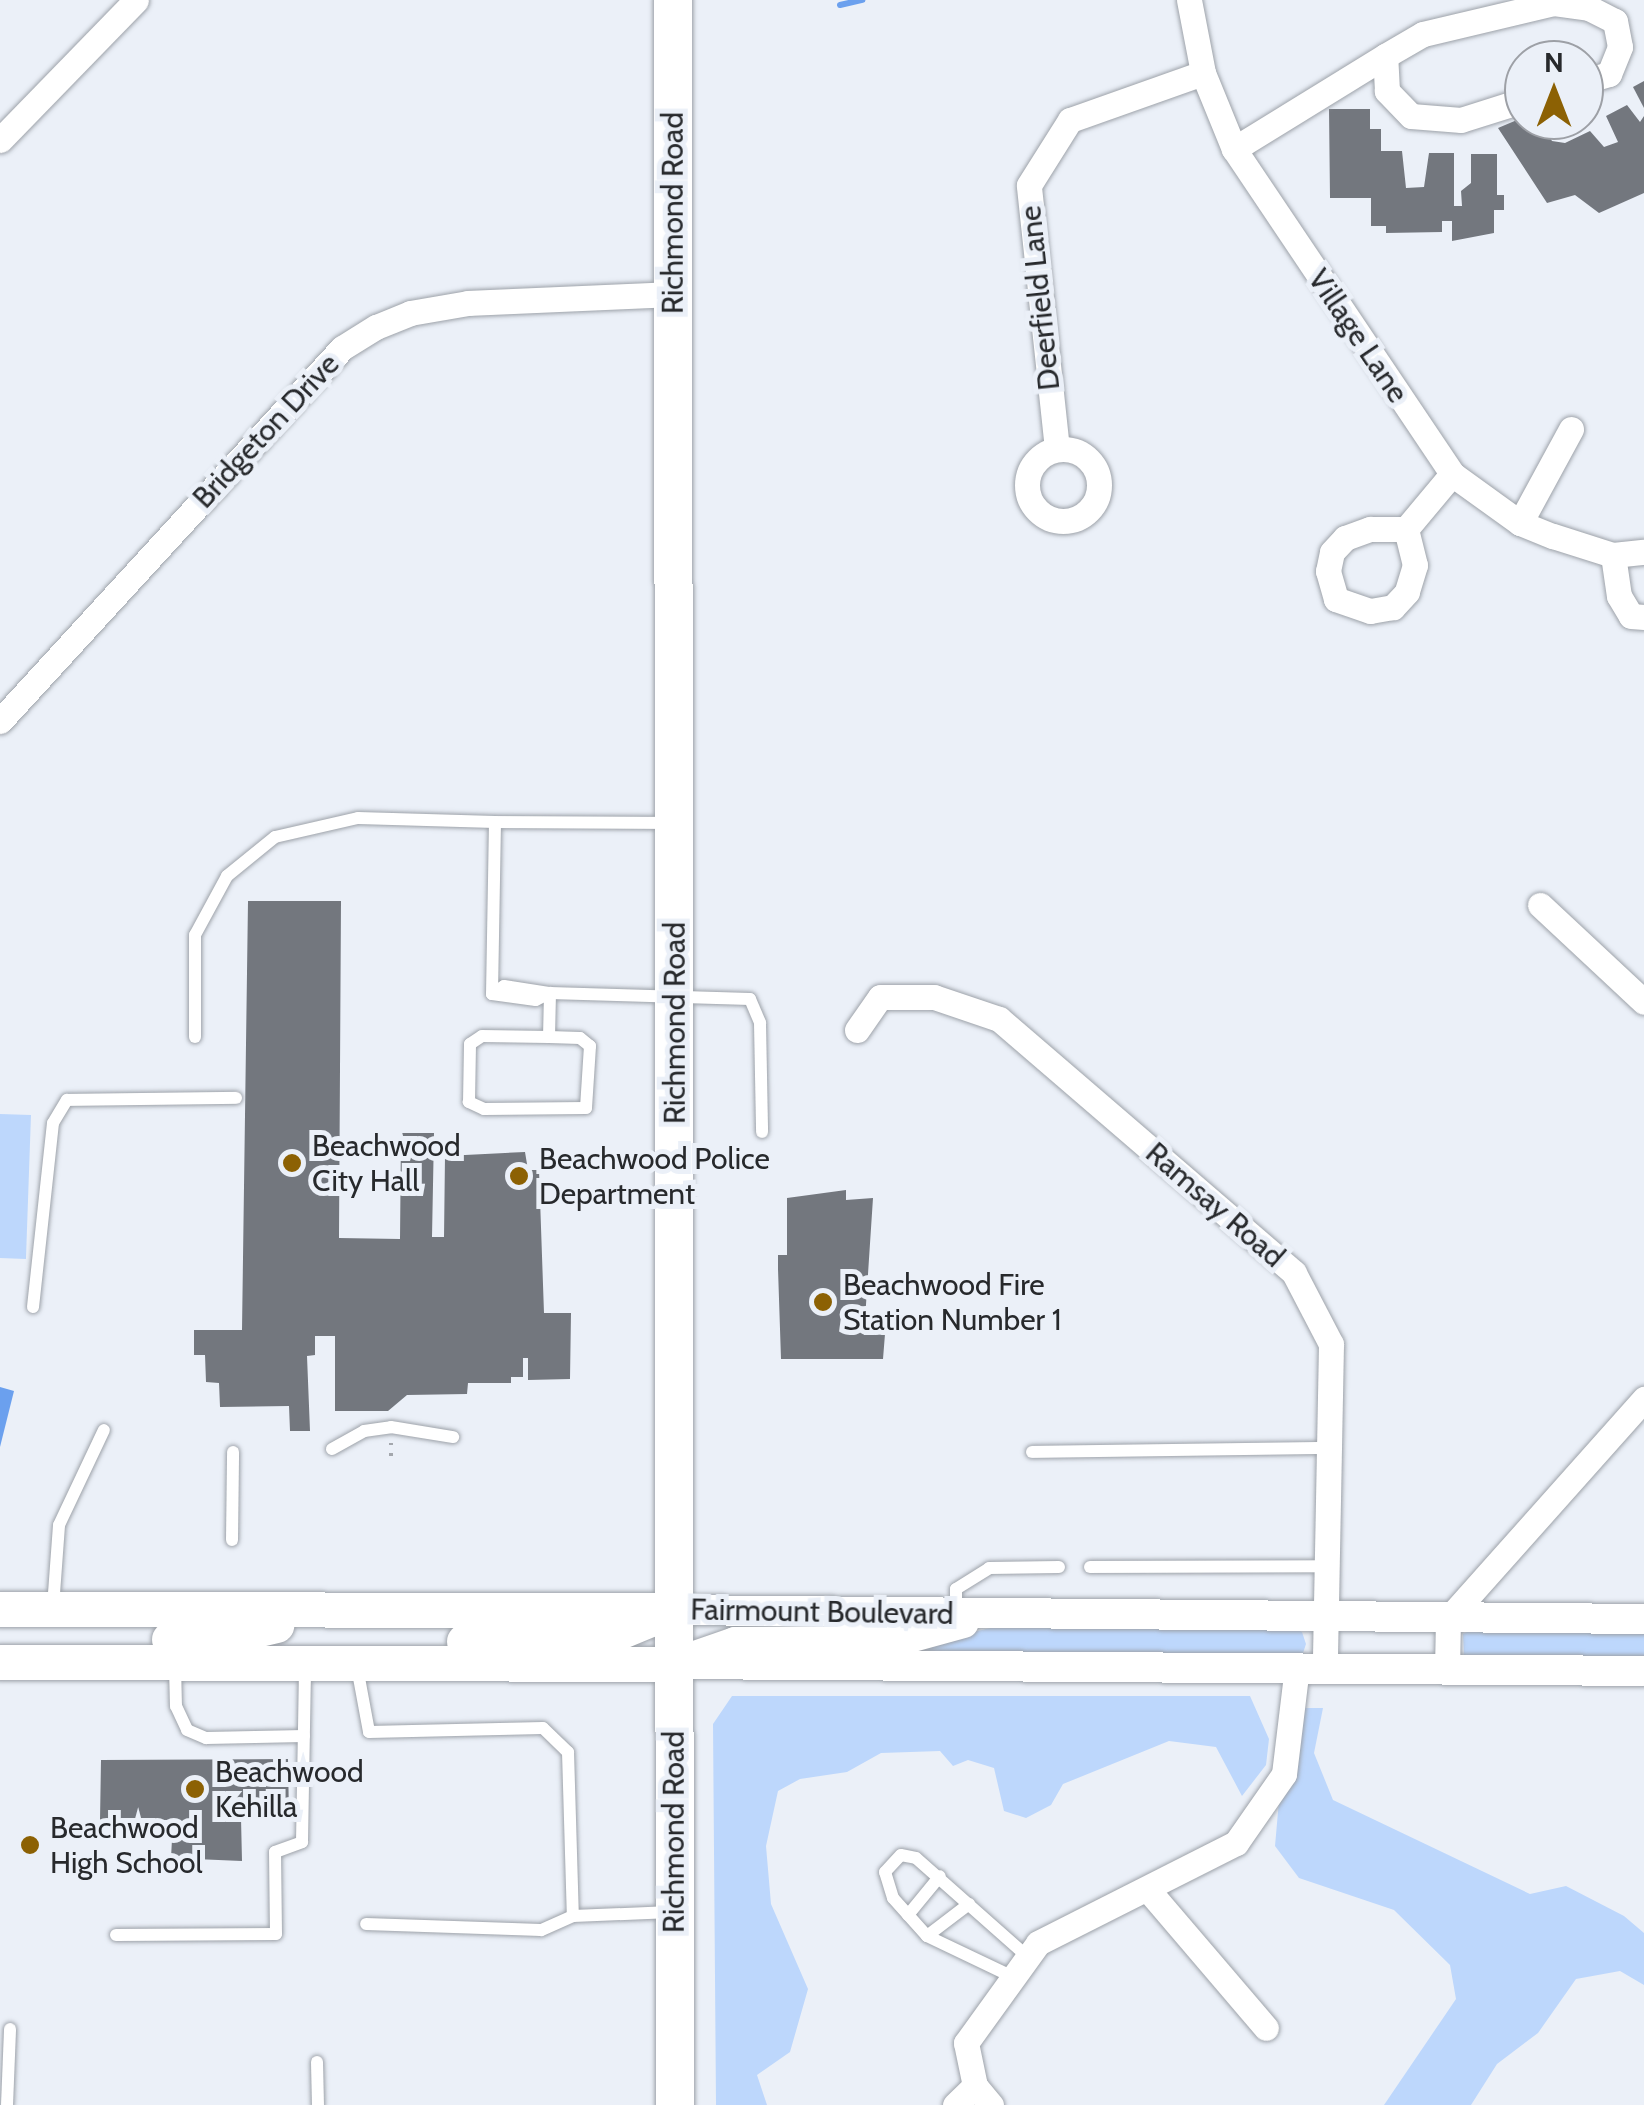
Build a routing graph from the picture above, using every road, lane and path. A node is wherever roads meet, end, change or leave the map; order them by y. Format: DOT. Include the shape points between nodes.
graph roads {
  1 [pos="136,0"];
  2 [pos="673,0"];
  3 [pos="1189,0"];
  4 [pos="1384,56"];
  5 [pos="1204,73"];
  6 [pos="1604,75"];
  7 [pos="1504,106"];
  8 [pos="0,140"];
  9 [pos="1234,149"];
  10 [pos="673,294"];
  11 [pos="1571,429"];
  12 [pos="1057,449"];
  13 [pos="1452,474"];
  14 [pos="1520,523"];
  15 [pos="1406,529"];
  16 [pos="1644,552"];
  17 [pos="1613,555"];
  18 [pos="1644,617"];
  19 [pos="0,720"];
  20 [pos="495,822"];
  21 [pos="674,823"];
  22 [pos="1540,905"];
  23 [pos="550,994"];
  24 [pos="675,995"];
  25 [pos="1644,1002"];
  26 [pos="857,1030"];
  27 [pos="195,1037"];
  28 [pos="550,1037"];
  29 [pos="236,1098"];
  30 [pos="762,1132"];
  31 [pos="33,1307"];
  32 [pos="1644,1399"];
  33 [pos="104,1430"];
  34 [pos="391,1438"];
  35 [pos="454,1438"];
  36 [pos="1330,1448"];
  37 [pos="332,1449"];
  38 [pos="232,1452"];
  39 [pos="1032,1452"];
  40 [pos="391,1458"];
  41 [pos="232,1540"];
  42 [pos="1327,1566"];
  43 [pos="1059,1567"];
  44 [pos="1090,1567"];
  45 [pos="0,1609"];
  46 [pos="52,1610"];
  47 [pos="672,1610"];
  48 [pos="335,1611"];
  49 [pos="956,1613"];
  50 [pos="996,1614"];
  51 [pos="1326,1616"];
  52 [pos="1448,1618"];
  53 [pos="1644,1619"];
  54 [pos="0,1622"];
  55 [pos="7,1662"];
  56 [pos="175,1663"];
  57 [pos="306,1664"];
  58 [pos="356,1664"];
  59 [pos="672,1664"];
  60 [pos="1311,1668"];
  61 [pos="1448,1670"];
  62 [pos="1644,1671"];
  63 [pos="304,1736"];
  64 [pos="940,1876"];
  65 [pos="1150,1891"];
  66 [pos="969,1904"];
  67 [pos="674,1912"];
  68 [pos="908,1915"];
  69 [pos="574,1916"];
  70 [pos="366,1924"];
  71 [pos="116,1935"];
  72 [pos="927,1936"];
  73 [pos="1020,1967"];
  74 [pos="1266,2028"];
  75 [pos="10,2029"];
  76 [pos="317,2062"];
  77 [pos="983,2096"];
  78 [pos="7,2105"];
  79 [pos="318,2105"];
  80 [pos="675,2105"];
  81 [pos="955,2105"];
  1 -- 8 [label="street"];
  2 -- 10 [label="main road, Richmond Road"];
  3 -- 5 [label="street, Village Lane"];
  4 -- 6 [label="street" via="1424,34 1554,4 1588,8 1615,21 1620,48"];
  4 -- 7 [label="street" via="1387,91 1412,116 1461,120"];
  4 -- 9 [label="street"];
  5 -- 9 [label="street, Village Lane"];
  5 -- 12 [label="street, Deerfield Lane" via="1070,120 1029,184"];
  9 -- 13 [label="street, Village Lane"];
  10 -- 19 [label="street, Bridgeton Drive" via="468,303 410,312 364,334 342,348"];
  10 -- 21 [label="main road, Richmond Road"];
  11 -- 14 [label="street"];
  13 -- 14 [label="street, Village Lane"];
  13 -- 15 [label="street"];
  14 -- 17 [label="street, Village Lane"];
  16 -- 17 [label="street, Village Lane"];
  17 -- 18 [label="street" via="1619,596 1631,616"];
  20 -- 21 [label="lane"];
  20 -- 23 [label="lane" via="492,994 504,986"];
  20 -- 27 [label="lane" via="358,818 275,837 226,876 195,935"];
  21 -- 24 [label="main road, Richmond Road"];
  22 -- 25 [label="street"];
  23 -- 24 [label="lane"];
  23 -- 28 [label="lane"];
  24 -- 30 [label="lane" via="750,999 756,1006"];
  24 -- 47 [label="main road, Richmond Road"];
  26 -- 36 [label="street, Ramsay Road" via="880,996 934,996 999,1018 1294,1274 1331,1344"];
  28 -- 28 [label="lane" via="474,1040 469,1102 484,1109 586,1108 590,1046 580,1038"];
  29 -- 31 [label="lane" via="67,1100 53,1123"];
  32 -- 52 [label="street"];
  33 -- 46 [label="lane" via="58,1525"];
  34 -- 40 [label="path"];
  35 -- 37 [label="lane" via="391,1427 364,1431"];
  36 -- 39 [label="lane"];
  36 -- 42 [label="street, Ramsay Road"];
  38 -- 41 [label="lane"];
  42 -- 44 [label="lane"];
  42 -- 51 [label="street, Ramsay Road"];
  43 -- 49 [label="lane" via="989,1568 956,1588"];
  45 -- 46 [label="main road, Fairmount Boulevard"];
  46 -- 48 [label="main road, Fairmount Boulevard"];
  46 -- 54 [label="main road"];
  47 -- 48 [label="main road, Fairmount Boulevard"];
  47 -- 49 [label="street, Fairmount Boulevard"];
  47 -- 58 [label="main road" via="597,1641 440,1641"];
  47 -- 59 [label="main road, Richmond Road"];
  48 -- 55 [label="main road" via="217,1639 56,1639"];
  49 -- 50 [label="street, Fairmount Boulevard"];
  50 -- 51 [label="street, Fairmount Boulevard"];
  50 -- 59 [label="street" via="898,1641 735,1642"];
  51 -- 52 [label="street, Fairmount Boulevard"];
  51 -- 60 [label="street, Ramsay Road"];
  52 -- 53 [label="street, Fairmount Boulevard"];
  52 -- 61 [label="street"];
  55 -- 56 [label="main road, Fairmount Boulevard"];
  56 -- 57 [label="main road, Fairmount Boulevard"];
  56 -- 63 [label="lane" via="176,1706 187,1730 206,1738"];
  57 -- 58 [label="main road, Fairmount Boulevard"];
  57 -- 63 [label="lane"];
  58 -- 59 [label="main road, Fairmount Boulevard"];
  58 -- 69 [label="lane" via="369,1732 544,1728 568,1752"];
  59 -- 60 [label="street, Fairmount Boulevard"];
  59 -- 67 [label="main road, Richmond Road"];
  60 -- 61 [label="street, Fairmount Boulevard"];
  60 -- 65 [label="street, Ramsay Road" via="1284,1774 1236,1843"];
  61 -- 62 [label="street, Fairmount Boulevard"];
  63 -- 71 [label="lane" via="302,1842 276,1852 276,1934"];
  64 -- 66 [label="lane"];
  64 -- 68 [label="lane"];
  64 -- 68 [label="lane" via="901,1855 885,1872 886,1886"];
  65 -- 73 [label="street, Ramsay Road" via="1038,1943"];
  65 -- 74 [label="street"];
  66 -- 72 [label="lane"];
  66 -- 73 [label="lane"];
  67 -- 69 [label="lane"];
  67 -- 80 [label="main road, Richmond Road"];
  68 -- 72 [label="lane"];
  69 -- 70 [label="lane" via="540,1930"];
  72 -- 73 [label="lane"];
  73 -- 77 [label="street, Ramsay Road" via="966,2044"];
  75 -- 78 [label="lane"];
  76 -- 79 [label="lane"];
  77 -- 81 [label="street"];
}
